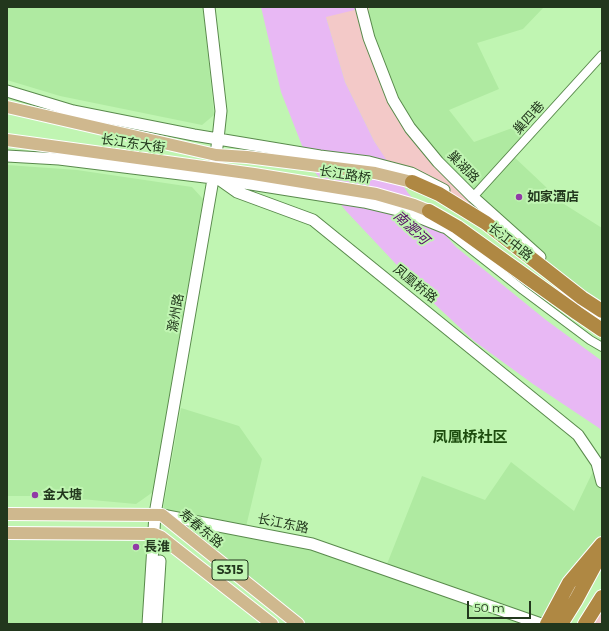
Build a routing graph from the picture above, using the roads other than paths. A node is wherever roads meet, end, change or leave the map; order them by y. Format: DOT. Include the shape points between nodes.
graph roads {
  1 [pos="209,7"];
  2 [pos="216,7"];
  3 [pos="362,10"];
  4 [pos="602,55"];
  5 [pos="7,91"];
  6 [pos="7,107"];
  7 [pos="7,140"];
  8 [pos="222,140"];
  9 [pos="220,155"];
  10 [pos="7,156"];
  11 [pos="247,157"];
  12 [pos="217,175"];
  13 [pos="411,177"];
  14 [pos="251,179"];
  15 [pos="473,197"];
  16 [pos="429,211"];
  17 [pos="444,226"];
  18 [pos="499,227"];
  19 [pos="512,233"];
  20 [pos="539,264"];
  21 [pos="602,305"];
  22 [pos="602,311"];
  23 [pos="602,330"];
  24 [pos="602,348"];
  25 [pos="602,482"];
  26 [pos="7,514"];
  27 [pos="159,515"];
  28 [pos="7,533"];
  29 [pos="157,536"];
  30 [pos="602,545"];
  31 [pos="602,572"];
  32 [pos="602,597"];
  33 [pos="148,624"];
  34 [pos="156,624"];
  35 [pos="272,624"];
  36 [pos="298,624"];
  37 [pos="541,624"];
  38 [pos="546,624"];
  39 [pos="562,624"];
  40 [pos="570,624"];
  41 [pos="585,624"];
  1 -- 8 [label="street, 滁州路"];
  2 -- 8 [label="street, 滁州路" via="228,111"];
  3 -- 15 [label="street, 巢湖路" via="372,45 400,113 438,162"];
  4 -- 15 [label="street, 巢四巷"];
  5 -- 8 [label="street" via="73,111"];
  6 -- 9 [label="main road, 长江东大街"];
  7 -- 12 [label="main road, 长江东大街"];
  8 -- 9 [label="street, 滁州路"];
  8 -- 13 [label="street" via="368,162"];
  9 -- 11 [label="main road, 长江东大街"];
  9 -- 12 [label="street, 滁州路"];
  10 -- 12 [label="street"];
  11 -- 13 [label="main road, 长江路桥"];
  12 -- 14 [label="main road, 长江东大街"];
  12 -- 25 [label="street, 凤凰桥路" via="237,192 313,220 578,434 597,463"];
  12 -- 27 [label="street, 滁州路"];
  13 -- 18 [label="street" via="440,187"];
  13 -- 20 [label="highway, 长江中路" via="486,223"];
  14 -- 16 [label="main road, 长江路桥" via="376,194"];
  14 -- 17 [label="street" via="406,212"];
  15 -- 18 [label="street"];
  15 -- 19 [label="street, 巢湖路"];
  16 -- 23 [label="highway, 长江中路" via="457,227"];
  17 -- 24 [label="street" via="523,290"];
  18 -- 19 [label="street"];
  18 -- 20 [label="street"];
  19 -- 21 [label="street, 巢湖路" via="559,274"];
  20 -- 22 [label="highway, 长江中路"];
  26 -- 27 [label="main road, 长江东路"];
  27 -- 29 [label="street, 滁州路"];
  27 -- 36 [label="main road, 寿春东路 / S315"];
  27 -- 37 [label="street, 长江东路" via="312,544"];
  28 -- 29 [label="main road"];
  29 -- 33 [label="street, 滁州路"];
  29 -- 34 [label="street, 滁州路"];
  29 -- 35 [label="main road, S315"];
  30 -- 38 [label="highway" via="569,583"];
  30 -- 39 [label="highway" via="596,563"];
  31 -- 40 [label="highway"];
  32 -- 41 [label="highway"];
}
